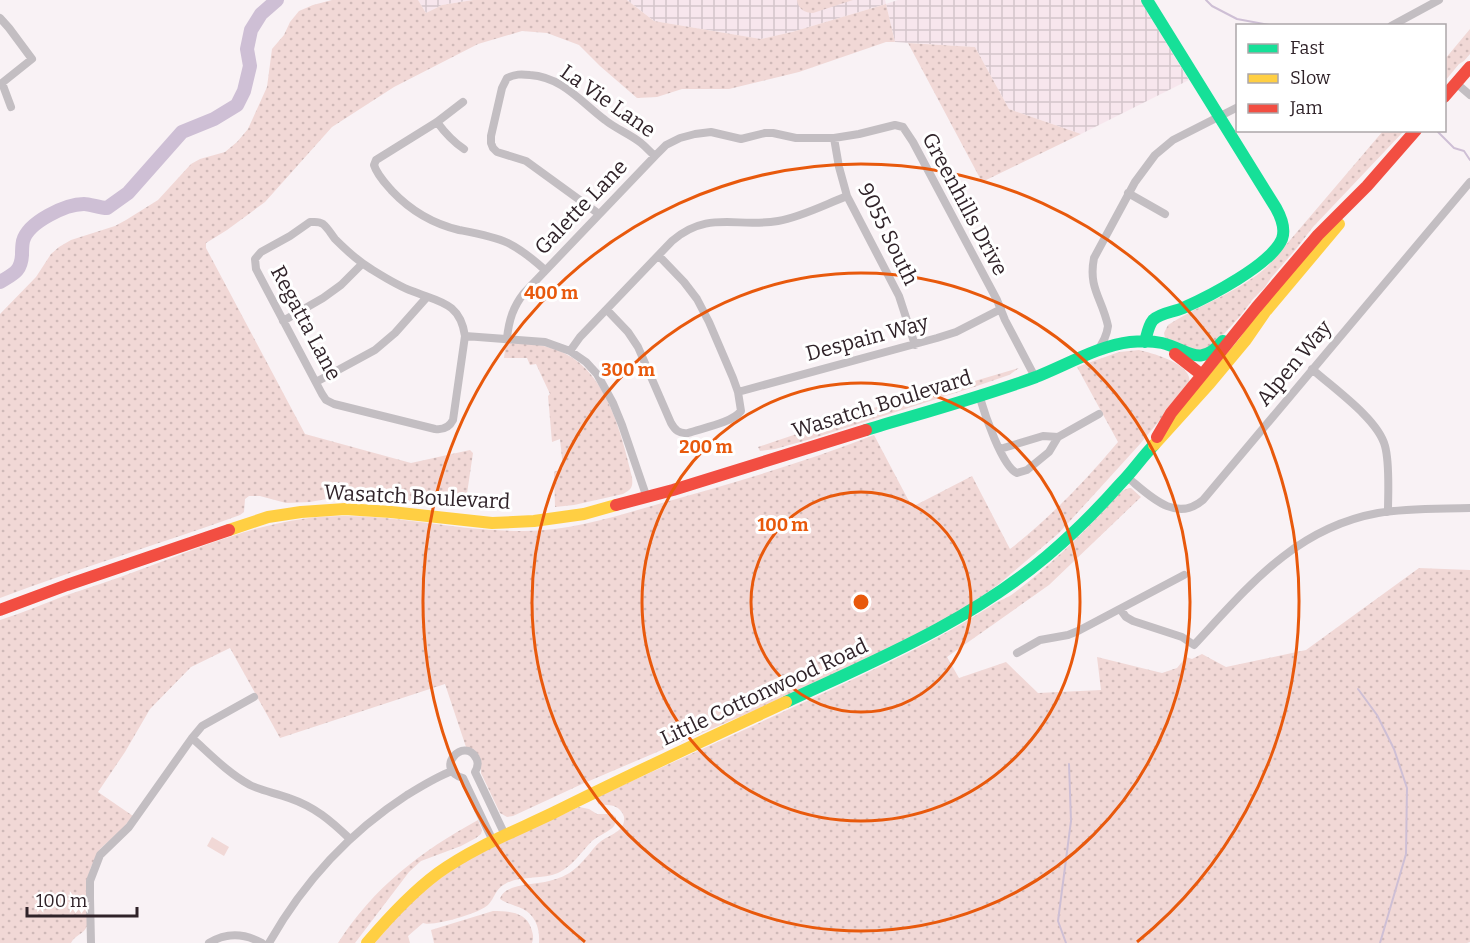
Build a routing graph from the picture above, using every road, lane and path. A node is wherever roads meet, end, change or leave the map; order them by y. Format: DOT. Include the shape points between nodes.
graph roads {
  1 [pos="1147,0"];
  2 [pos="1439,0"];
  3 [pos="0,18"];
  4 [pos="1396,24"];
  5 [pos="1470,67"];
  6 [pos="1456,83"];
  7 [pos="1446,95"];
  8 [pos="1470,95"];
  9 [pos="463,102"];
  10 [pos="11,106"];
  11 [pos="1236,108"];
  12 [pos="1219,116"];
  13 [pos="437,122"];
  14 [pos="711,132"];
  15 [pos="1414,132"];
  16 [pos="834,138"];
  17 [pos="464,148"];
  18 [pos="655,156"];
  19 [pos="1470,182"];
  20 [pos="1128,193"];
  21 [pos="847,196"];
  22 [pos="599,214"];
  23 [pos="1165,214"];
  24 [pos="659,256"];
  25 [pos="362,264"];
  26 [pos="545,270"];
  27 [pos="427,297"];
  28 [pos="1001,309"];
  29 [pos="608,310"];
  30 [pos="1261,310"];
  31 [pos="283,321"];
  32 [pos="465,336"];
  33 [pos="507,338"];
  34 [pos="1145,342"];
  35 [pos="915,345"];
  36 [pos="570,351"];
  37 [pos="1097,351"];
  38 [pos="1312,369"];
  39 [pos="1035,377"];
  40 [pos="1206,379"];
  41 [pos="316,382"];
  42 [pos="738,392"];
  43 [pos="979,395"];
  44 [pos="1099,414"];
  45 [pos="1058,437"];
  46 [pos="1000,449"];
  47 [pos="1127,477"];
  48 [pos="647,498"];
  49 [pos="1470,508"];
  50 [pos="1388,512"];
  51 [pos="1184,575"];
  52 [pos="1120,609"];
  53 [pos="0,610"];
  54 [pos="1017,653"];
  55 [pos="254,697"];
  56 [pos="192,738"];
  57 [pos="452,771"];
  58 [pos="505,835"];
  59 [pos="350,839"];
  60 [pos="493,841"];
  61 [pos="91,943"];
  62 [pos="209,943"];
  63 [pos="262,943"];
  64 [pos="269,943"];
  65 [pos="367,943"];
  1 -- 12 [label="main road"];
  2 -- 4 [label="street"];
  3 -- 10 [label="street" via="32,59 2,83"];
  5 -- 6 [label="main road"];
  6 -- 7 [label="main road"];
  6 -- 8 [label="street"];
  9 -- 13 [label="street"];
  11 -- 12 [label="street"];
  12 -- 20 [label="street" via="1160,150"];
  12 -- 34 [label="main road" via="1278,212 1283,236 1276,248 1231,284 1180,310 1159,316 1149,326"];
  13 -- 17 [label="street" via="454,143"];
  13 -- 26 [label="street" via="376,160 374,165 382,179 427,218 507,243"];
  14 -- 16 [label="street, Greenhills Drive" via="741,139 765,133"];
  14 -- 18 [label="street, Galette Lane" via="680,138"];
  15 -- 30 [label="main road, Wasatch Boulevard" via="1326,241"];
  16 -- 21 [label="street, 9055 South"];
  16 -- 28 [label="street, Greenhills Drive" via="903,127"];
  18 -- 22 [label="street, Galette Lane"];
  18 -- 22 [label="street, La Vie Lane" via="563,85 535,75 513,75 504,81 491,136 494,148 534,166"];
  19 -- 38 [label="street, Alpen Way"];
  20 -- 23 [label="street"];
  20 -- 37 [label="street" via="1093,263 1093,286 1107,332"];
  21 -- 24 [label="street" via="779,221 699,225 672,241"];
  21 -- 35 [label="street, 9055 South" via="896,290"];
  22 -- 26 [label="street, Galette Lane"];
  24 -- 29 [label="street"];
  24 -- 42 [label="street" via="697,299"];
  25 -- 27 [label="street"];
  25 -- 31 [label="street" via="323,298"];
  25 -- 31 [label="street, Regatta Lane" via="323,225 315,222 261,252 255,259 256,268"];
  26 -- 33 [label="street, Galette Lane" via="517,301"];
  27 -- 32 [label="street" via="454,310"];
  27 -- 41 [label="street" via="375,350"];
  28 -- 35 [label="street, Despain Way" via="956,332"];
  28 -- 39 [label="street, Greenhills Drive"];
  29 -- 36 [label="street"];
  29 -- 42 [label="street" via="638,347 676,431 688,433 736,417 741,411"];
  30 -- 34 [label="main road, Wasatch Boulevard" via="1204,354 1190,355 1162,343"];
  30 -- 40 [label="main road, Wasatch Boulevard" via="1245,341"];
  31 -- 41 [label="street, Regatta Lane"];
  32 -- 33 [label="street"];
  32 -- 41 [label="street, Regatta Lane" via="453,420 441,430 330,402"];
  33 -- 36 [label="street" via="545,342"];
  34 -- 37 [label="main road, Wasatch Boulevard" via="1118,343"];
  34 -- 40 [label="main road, Wasatch Boulevard" via="1175,354"];
  35 -- 42 [label="street, Despain Way"];
  36 -- 48 [label="street" via="586,362 605,386"];
  37 -- 39 [label="main road, Wasatch Boulevard"];
  38 -- 47 [label="street, Alpen Way" via="1197,505 1184,510 1167,506"];
  38 -- 50 [label="street" via="1379,430 1386,449"];
  39 -- 43 [label="main road, Wasatch Boulevard"];
  40 -- 47 [label="main road, Little Cottonwood Road" via="1171,413 1155,444"];
  43 -- 46 [label="street"];
  43 -- 48 [label="main road, Wasatch Boulevard"];
  44 -- 45 [label="street"];
  45 -- 46 [label="street" via="1043,436"];
  45 -- 46 [label="street" via="1049,452 1017,473"];
  47 -- 58 [label="main road, Little Cottonwood Road" via="1083,524 1035,566 952,623"];
  48 -- 53 [label="main road, Wasatch Boulevard" via="584,514 508,523 366,510 286,514 181,545"];
  49 -- 50 [label="street"];
  50 -- 52 [label="street" via="1327,529 1286,554 1253,582 1194,645 1182,637 1133,621"];
  51 -- 52 [label="street"];
  52 -- 54 [label="street" via="1078,631 1040,640"];
  55 -- 56 [label="street" via="202,726"];
  56 -- 59 [label="street" via="251,786 318,811"];
  56 -- 61 [label="street" via="129,827 100,855 90,881"];
  57 -- 58 [label="street" via="451,762 457,753 468,751 475,756 476,772"];
  57 -- 59 [label="street" via="395,803"];
  57 -- 60 [label="street" via="463,778"];
  58 -- 60 [label="main road, Little Cottonwood Road"];
  59 -- 64 [label="street" via="304,890"];
  60 -- 65 [label="main road, Little Cottonwood Road" via="424,884"];
  62 -- 63 [label="street" via="234,935"];
}
